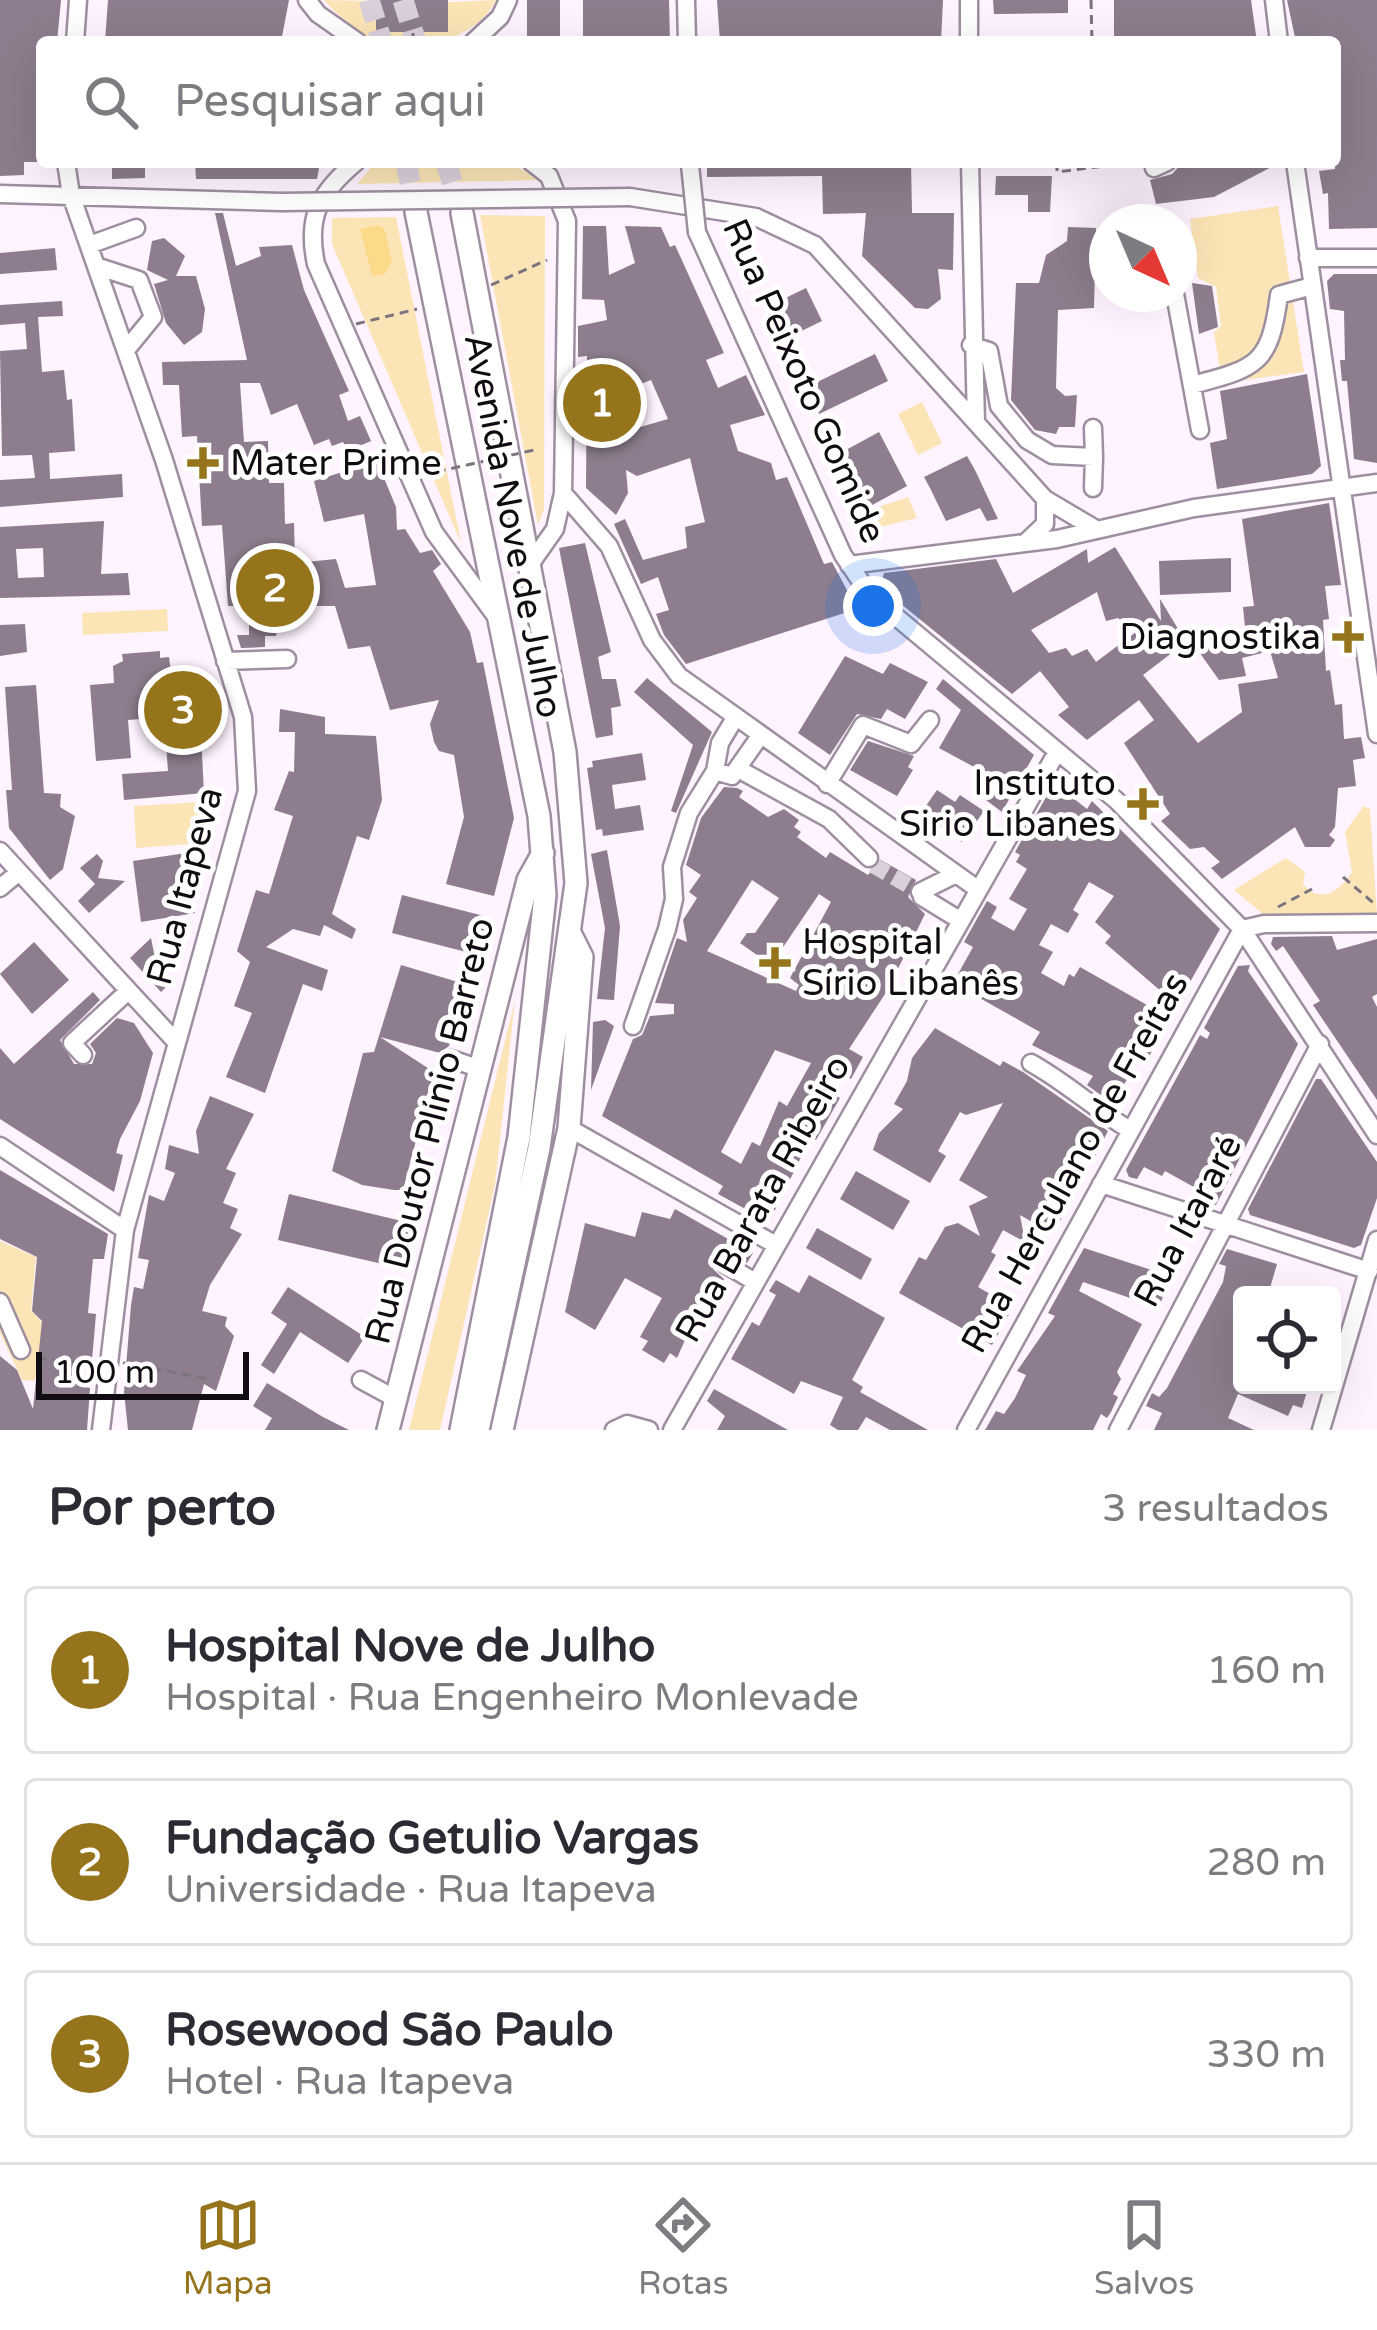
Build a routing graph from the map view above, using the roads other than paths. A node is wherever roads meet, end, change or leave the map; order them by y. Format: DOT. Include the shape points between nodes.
graph roads {
  1 [pos="79,0"];
  2 [pos="307,0"];
  3 [pos="508,0"];
  4 [pos="686,0"];
  5 [pos="969,0"];
  6 [pos="1274,0"];
  7 [pos="76,36"];
  8 [pos="349,36"];
  9 [pos="479,36"];
  10 [pos="687,36"];
  11 [pos="969,36"];
  12 [pos="1279,36"];
  13 [pos="67,168"];
  14 [pos="350,168"];
  15 [pos="539,168"];
  16 [pos="691,168"];
  17 [pos="970,168"];
  18 [pos="1296,168"];
  19 [pos="0,194"];
  20 [pos="71,195"];
  21 [pos="416,212"];
  22 [pos="462,213"];
  23 [pos="136,228"];
  24 [pos="92,244"];
  25 [pos="1308,258"];
  26 [pos="1377,258"];
  27 [pos="99,267"];
  28 [pos="1312,286"];
  29 [pos="1178,312"];
  30 [pos="971,345"];
  31 [pos="126,350"];
  32 [pos="1192,385"];
  33 [pos="976,423"];
  34 [pos="1093,428"];
  35 [pos="1199,430"];
  36 [pos="1028,440"];
  37 [pos="1002,452"];
  38 [pos="1094,458"];
  39 [pos="1377,483"];
  40 [pos="1340,484"];
  41 [pos="1093,488"];
  42 [pos="563,493"];
  43 [pos="1045,499"];
  44 [pos="592,525"];
  45 [pos="1094,528"];
  46 [pos="555,529"];
  47 [pos="1025,542"];
  48 [pos="849,565"];
  49 [pos="530,566"];
  50 [pos="497,617"];
  51 [pos="286,659"];
  52 [pos="225,661"];
  53 [pos="735,718"];
  54 [pos="930,720"];
  55 [pos="1376,722"];
  56 [pos="760,736"];
  57 [pos="1057,752"];
  58 [pos="716,762"];
  59 [pos="740,764"];
  60 [pos="827,784"];
  61 [pos="871,814"];
  62 [pos="0,851"];
  63 [pos="544,853"];
  64 [pos="19,872"];
  65 [pos="956,874"];
  66 [pos="0,888"];
  67 [pos="976,888"];
  68 [pos="958,919"];
  69 [pos="1377,923"];
  70 [pos="1242,929"];
  71 [pos="570,932"];
  72 [pos="126,993"];
  73 [pos="633,1026"];
  74 [pos="72,1043"];
  75 [pos="177,1043"];
  76 [pos="1320,1045"];
  77 [pos="451,1059"];
  78 [pos="1031,1063"];
  79 [pos="481,1069"];
  80 [pos="568,1128"];
  81 [pos="1130,1130"];
  82 [pos="1377,1135"];
  83 [pos="0,1146"];
  84 [pos="1101,1184"];
  85 [pos="1222,1225"];
  86 [pos="125,1230"];
  87 [pos="1377,1240"];
  88 [pos="776,1245"];
  89 [pos="726,1271"];
  90 [pos="1369,1271"];
  91 [pos="752,1287"];
  92 [pos="0,1302"];
  93 [pos="21,1350"];
  94 [pos="361,1380"];
  95 [pos="396,1399"];
  96 [pos="101,1430"];
  97 [pos="388,1430"];
  98 [pos="461,1430"];
  99 [pos="478,1430"];
  100 [pos="502,1430"];
  101 [pos="614,1430"];
  102 [pos="650,1430"];
  103 [pos="672,1430"];
  104 [pos="966,1430"];
  105 [pos="1118,1430"];
  106 [pos="1321,1430"];
  1 -- 7 [label="street"];
  2 -- 8 [label="street"];
  3 -- 9 [label="street"];
  4 -- 10 [label="street"];
  5 -- 11 [label="street"];
  6 -- 12 [label="street"];
  13 -- 20 [label="street, Rua Itapeva"];
  14 -- 50 [label="street" via="316,203 316,264 434,532"];
  15 -- 42 [label="street" via="567,221"];
  16 -- 48 [label="street, Rua Peixoto Gomide, bridge" via="697,232"];
  17 -- 30 [label="street"];
  18 -- 25 [label="street"];
  19 -- 20 [label="street"];
  20 -- 24 [label="street, Rua Itapeva"];
  20 -- 33 [label="street, bridge" via="266,202 630,197 756,217 815,245"];
  21 -- 50 [label="main road, Avenida Nove de Julho"];
  22 -- 49 [label="main road, Avenida Nove de Julho"];
  23 -- 24 [label="street"];
  24 -- 27 [label="street, Rua Itapeva"];
  25 -- 26 [label="street"];
  25 -- 28 [label="street"];
  27 -- 31 [label="street, Rua Itapeva"];
  27 -- 31 [label="street" via="139,280 153,317"];
  28 -- 32 [label="street" via="1279,295 1274,342 1260,360"];
  28 -- 40 [label="street"];
  29 -- 32 [label="street"];
  30 -- 33 [label="street"];
  30 -- 36 [label="street" via="989,351 999,406"];
  31 -- 52 [label="street, Rua Itapeva"];
  32 -- 35 [label="street"];
  33 -- 37 [label="street"];
  34 -- 38 [label="street"];
  36 -- 37 [label="street" via="1011,439"];
  36 -- 38 [label="street" via="1052,455"];
  37 -- 43 [label="street"];
  38 -- 41 [label="street"];
  39 -- 40 [label="street"];
  40 -- 45 [label="street"];
  40 -- 55 [label="street"];
  42 -- 44 [label="street"];
  42 -- 46 [label="street"];
  43 -- 45 [label="street"];
  43 -- 47 [label="street" via="1045,524"];
  44 -- 46 [label="street"];
  44 -- 53 [label="street" via="669,665"];
  45 -- 47 [label="street"];
  46 -- 49 [label="street"];
  47 -- 48 [label="street"];
  48 -- 57 [label="street, Rua Peixoto Gomide" via="892,619"];
  49 -- 71 [label="main road, Avenida Nove de Julho" via="565,752 575,848"];
  50 -- 63 [label="main road, Avenida Nove de Julho"];
  51 -- 52 [label="street"];
  52 -- 75 [label="street, Rua Itapeva" via="248,740 247,791"];
  53 -- 56 [label="street"];
  53 -- 58 [label="street"];
  54 -- 60 [label="street" via="911,744 863,725"];
  56 -- 59 [label="street"];
  56 -- 60 [label="street"];
  57 -- 67 [label="street, Rua Barata Ribeiro"];
  57 -- 70 [label="street, Rua Peixoto Gomide" via="1116,800"];
  58 -- 59 [label="street" via="732,776"];
  58 -- 73 [label="street" via="672,867 667,929"];
  59 -- 61 [label="street" via="829,819 871,862"];
  60 -- 61 [label="street"];
  61 -- 65 [label="street"];
  62 -- 64 [label="street"];
  63 -- 79 [label="main road, Rua Doutor Plínio Barreto" via="527,880"];
  63 -- 98 [label="main road, Avenida Nove de Julho" via="505,1216"];
  64 -- 66 [label="street"];
  64 -- 72 [label="street"];
  65 -- 67 [label="street"];
  65 -- 68 [label="street" via="921,894"];
  67 -- 68 [label="street, Rua Barata Ribeiro"];
  68 -- 88 [label="street, Rua Barata Ribeiro"];
  69 -- 70 [label="street"];
  70 -- 76 [label="street, Rua Peixoto Gomide"];
  70 -- 81 [label="street, Rua Herculano de Freitas"];
  71 -- 80 [label="main road, Avenida Nove de Julho" via="582,957"];
  71 -- 99 [label="main road" via="517,1259"];
  72 -- 74 [label="street"];
  72 -- 75 [label="street"];
  75 -- 86 [label="street, Rua Itapeva"];
  76 -- 82 [label="street, Rua Peixoto Gomide"];
  76 -- 85 [label="street, Rua Itararé"];
  77 -- 79 [label="street"];
  78 -- 81 [label="street"];
  79 -- 95 [label="main road, Rua Doutor Plínio Barreto"];
  80 -- 88 [label="street"];
  80 -- 100 [label="main road, Avenida Nove de Julho"];
  81 -- 84 [label="street, Rua Herculano de Freitas"];
  83 -- 86 [label="street"];
  84 -- 85 [label="street"];
  84 -- 104 [label="street, Rua Herculano de Freitas"];
  85 -- 90 [label="street"];
  85 -- 105 [label="street, Rua Itararé"];
  86 -- 96 [label="street, Rua Itapeva"];
  87 -- 90 [label="street"];
  88 -- 91 [label="street, Rua Barata Ribeiro"];
  89 -- 91 [label="street"];
  90 -- 106 [label="street"];
  91 -- 103 [label="street, Rua Barata Ribeiro"];
  92 -- 93 [label="street"];
  94 -- 95 [label="street"];
  95 -- 97 [label="main road, Rua Doutor Plínio Barreto"];
  101 -- 102 [label="street"];
}
